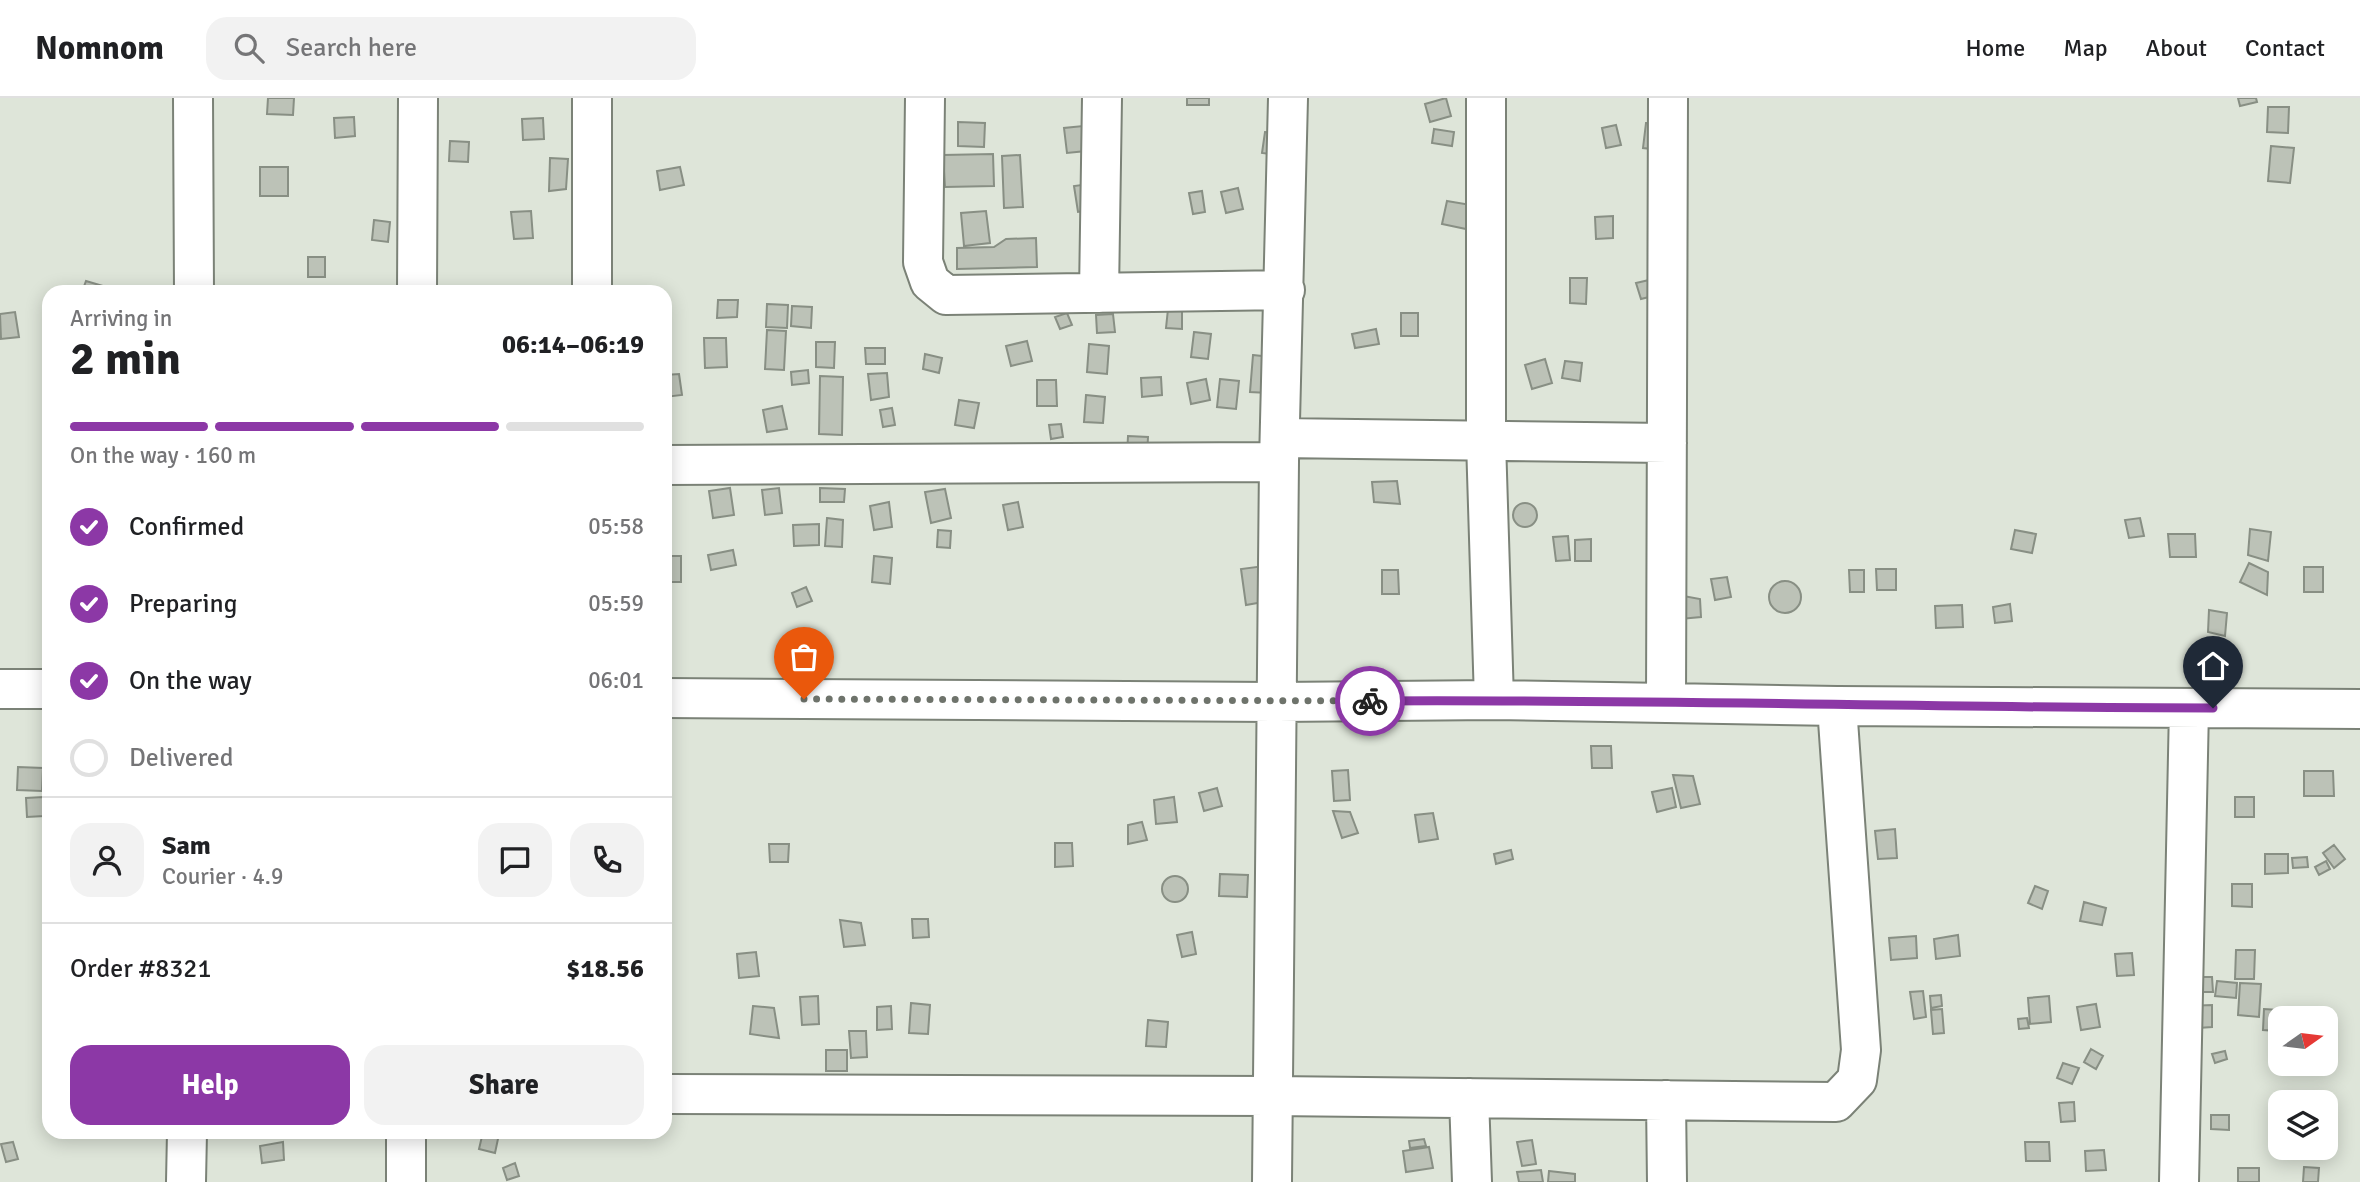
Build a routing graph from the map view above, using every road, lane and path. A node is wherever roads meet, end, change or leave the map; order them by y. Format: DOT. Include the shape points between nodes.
graph roads {
  1 [pos="193,98"];
  2 [pos="418,98"];
  3 [pos="592,98"];
  4 [pos="925,98"];
  5 [pos="1102,98"];
  6 [pos="1288,98"];
  7 [pos="1486,98"];
  8 [pos="1668,98"];
  9 [pos="194,285"];
  10 [pos="417,285"];
  11 [pos="592,285"];
  12 [pos="1285,290"];
  13 [pos="1099,293"];
  14 [pos="1486,441"];
  15 [pos="1667,443"];
  16 [pos="1280,450"];
  17 [pos="672,465"];
  18 [pos="0,689"];
  19 [pos="42,689"];
  20 [pos="672,698"];
  21 [pos="1494,700"];
  22 [pos="1278,702"];
  23 [pos="1666,703"];
  24 [pos="1837,706"];
  25 [pos="2189,708"];
  26 [pos="2360,709"];
  27 [pos="672,1094"];
  28 [pos="1273,1096"];
  29 [pos="1469,1098"];
  30 [pos="1666,1100"];
  31 [pos="187,1139"];
  32 [pos="406,1139"];
  33 [pos="186,1182"];
  34 [pos="406,1182"];
  35 [pos="1272,1182"];
  36 [pos="1472,1182"];
  37 [pos="1667,1182"];
  38 [pos="2179,1182"];
  1 -- 9 [label="street"];
  2 -- 10 [label="street"];
  3 -- 11 [label="street"];
  4 -- 13 [label="street" via="923,262 930,282 946,295"];
  5 -- 13 [label="street"];
  6 -- 12 [label="street"];
  7 -- 14 [label="street"];
  8 -- 15 [label="street"];
  12 -- 13 [label="street"];
  12 -- 16 [label="street"];
  14 -- 15 [label="street"];
  14 -- 16 [label="street"];
  14 -- 21 [label="street"];
  15 -- 23 [label="street"];
  16 -- 17 [label="street"];
  16 -- 22 [label="street"];
  18 -- 19 [label="street"];
  20 -- 22 [label="street"];
  21 -- 22 [label="street"];
  21 -- 23 [label="street"];
  22 -- 28 [label="street"];
  23 -- 24 [label="street"];
  24 -- 25 [label="street"];
  24 -- 30 [label="street" via="1861,1050 1857,1080 1836,1102"];
  25 -- 26 [label="street"];
  25 -- 38 [label="street"];
  27 -- 28 [label="street"];
  28 -- 29 [label="street"];
  28 -- 35 [label="street"];
  29 -- 30 [label="street"];
  29 -- 36 [label="street"];
  30 -- 37 [label="street"];
  31 -- 33 [label="street"];
  32 -- 34 [label="street"];
}
